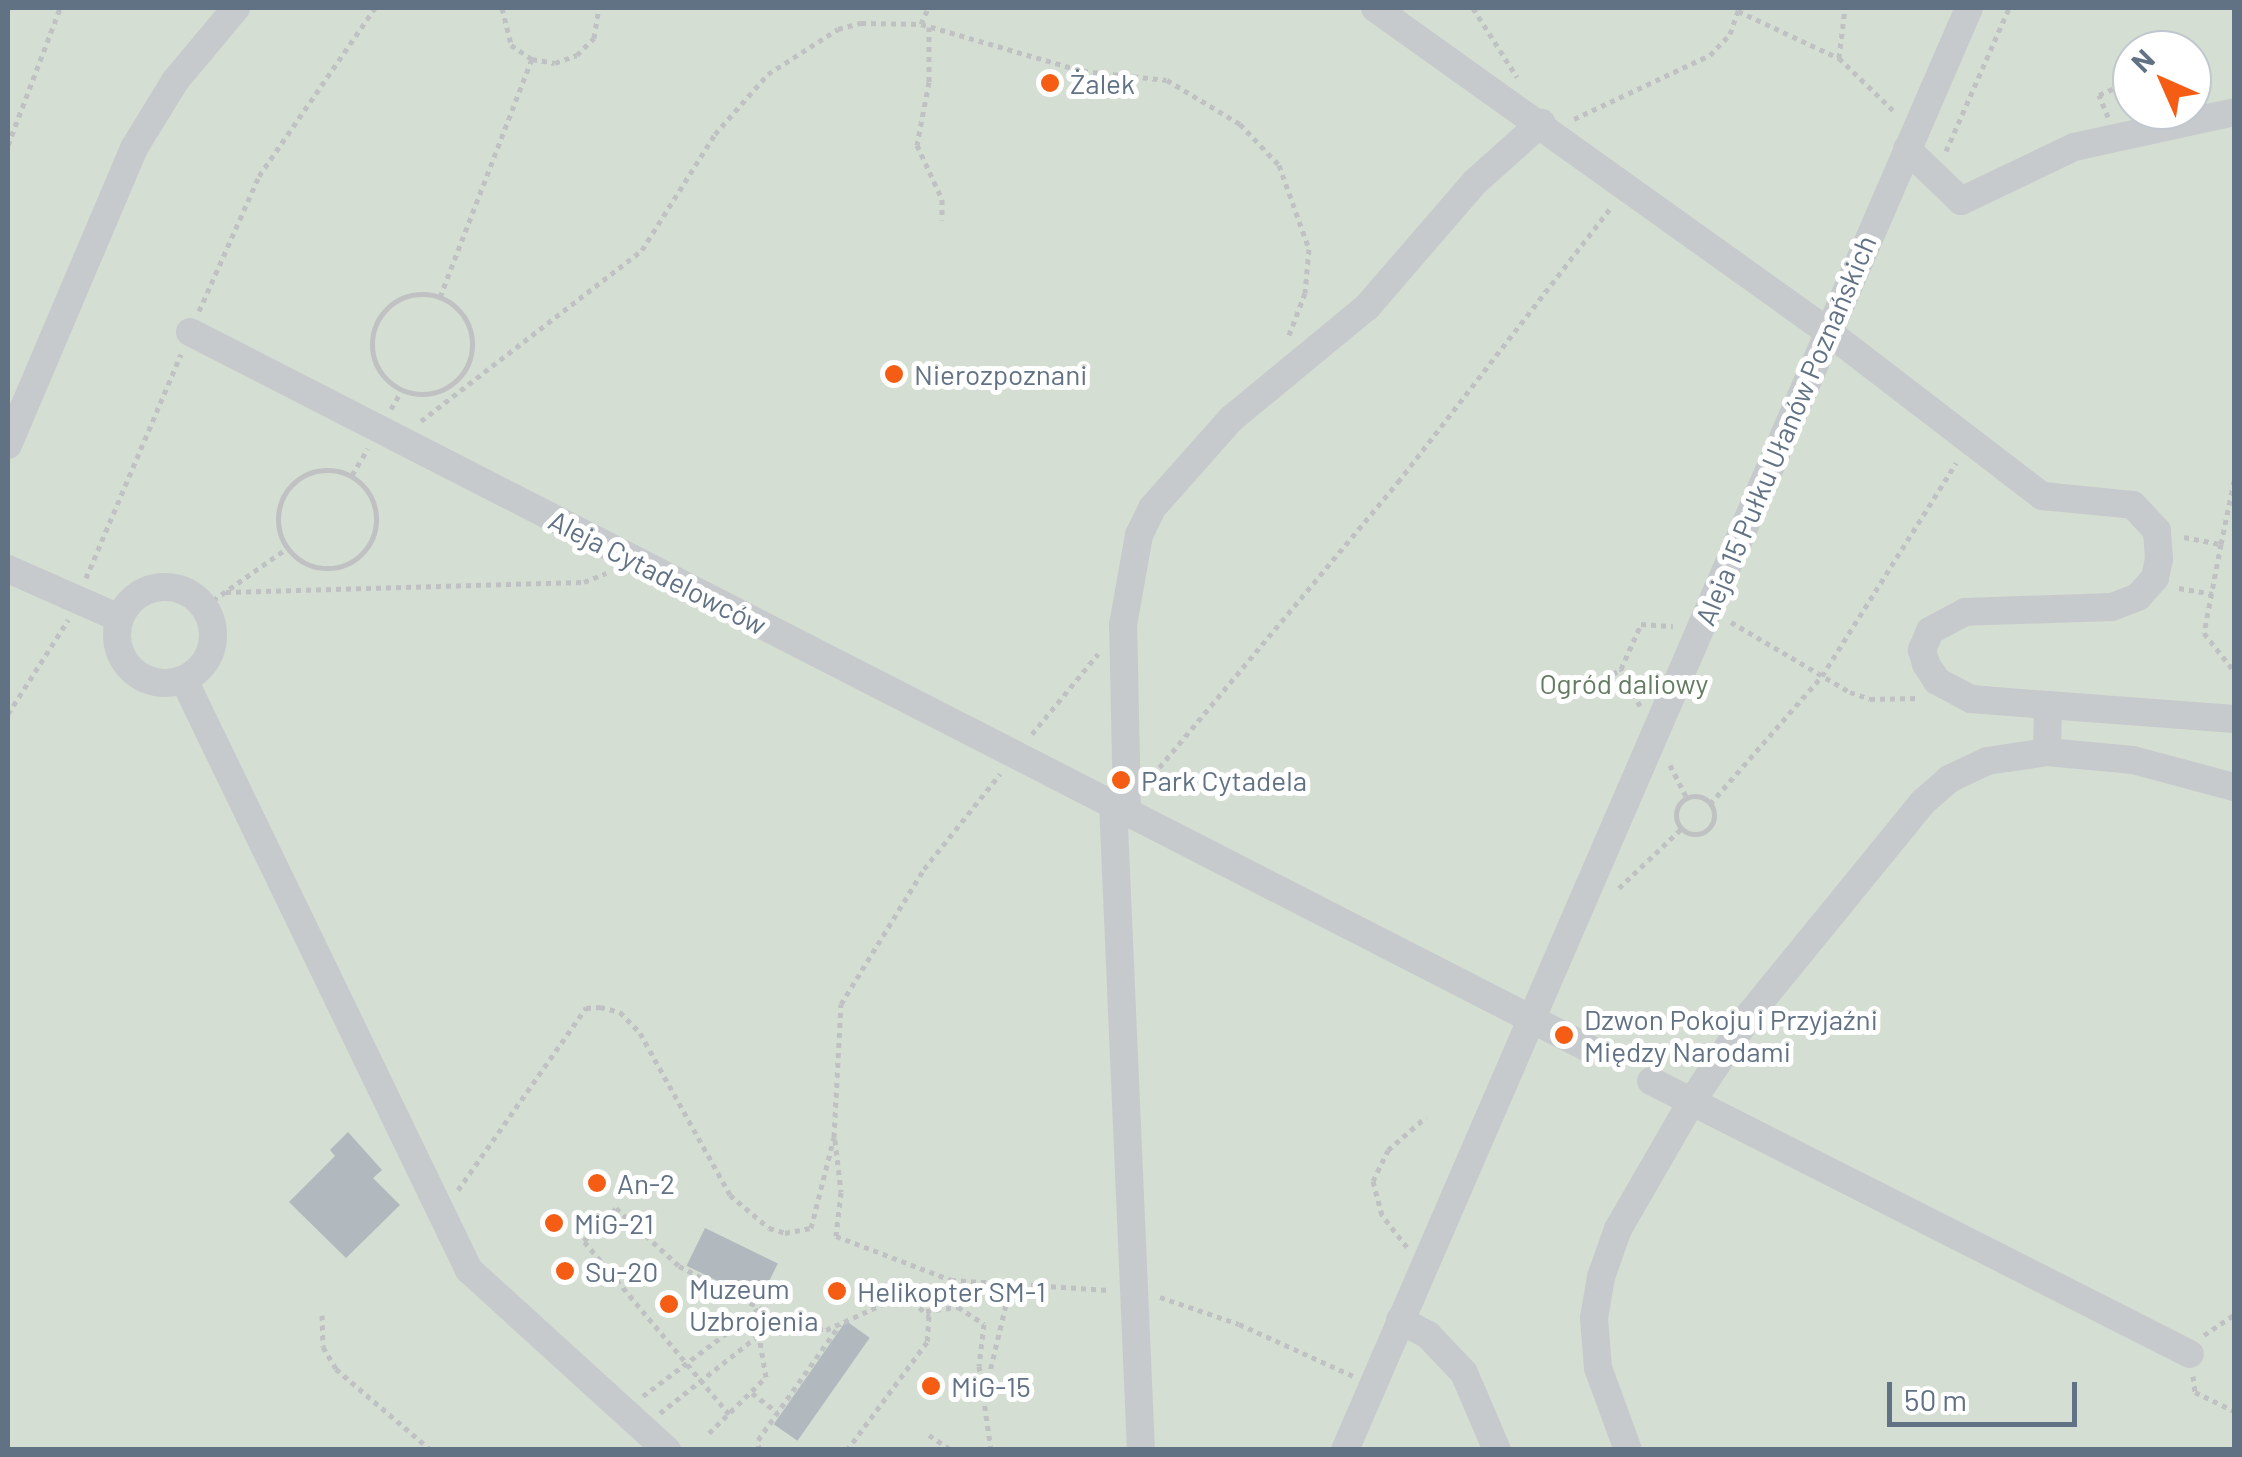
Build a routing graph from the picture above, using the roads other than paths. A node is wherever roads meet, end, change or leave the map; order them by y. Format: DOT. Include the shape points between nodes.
graph roads {
  1 [pos="236,8"];
  2 [pos="1375,8"];
  3 [pos="1969,8"];
  4 [pos="2234,112"];
  5 [pos="1541,123"];
  6 [pos="1911,141"];
  7 [pos="190,332"];
  8 [pos="1827,332"];
  9 [pos="8,445"];
  10 [pos="8,569"];
  11 [pos="119,618"];
  12 [pos="184,680"];
  13 [pos="2048,705"];
  14 [pos="2234,719"];
  15 [pos="2047,752"];
  16 [pos="2234,788"];
  17 [pos="1120,805"];
  18 [pos="1532,1018"];
  19 [pos="1592,1050"];
  20 [pos="1651,1080"];
  21 [pos="1692,1101"];
  22 [pos="1400,1320"];
  23 [pos="2190,1354"];
  24 [pos="667,1450"];
  25 [pos="1142,1450"];
  26 [pos="1345,1450"];
  27 [pos="1497,1450"];
  28 [pos="1628,1450"];
  1 -- 9 [label="street" via="175,81 134,148"];
  2 -- 5 [label="street"];
  3 -- 6 [label="street, Aleja 15 Pułku Ułanów Poznańskich"];
  4 -- 6 [label="street" via="2026,166 1961,201"];
  5 -- 8 [label="street"];
  5 -- 17 [label="street" via="1474,182 1367,307 1231,418 1152,508 1139,534 1123,624"];
  6 -- 8 [label="street, Aleja 15 Pułku Ułanów Poznańskich"];
  7 -- 17 [label="street, Aleja Cytadelowców"];
  8 -- 13 [label="street" via="2042,496 2133,505 2157,532 2155,578 2138,597 2112,607 1965,612 1930,631 1922,650 1926,664 1952,691 1972,700"];
  8 -- 18 [label="street, Aleja 15 Pułku Ułanów Poznańskich"];
  10 -- 11 [label="street"];
  11 -- 12 [label="street" via="117,646 132,670 156,683"];
  11 -- 12 [label="street" via="134,597 158,586 216,599 207,662"];
  12 -- 24 [label="street" via="469,1270"];
  13 -- 14 [label="street"];
  13 -- 15 [label="street"];
  15 -- 16 [label="street" via="2133,760"];
  15 -- 21 [label="street" via="1987,761 1949,779 1923,802 1751,1014"];
  17 -- 18 [label="street, Aleja Cytadelowców"];
  17 -- 25 [label="street"];
  18 -- 19 [label="street, Aleja Cytadelowców"];
  18 -- 22 [label="street, Aleja 15 Pułku Ułanów Poznańskich"];
  20 -- 21 [label="street"];
  21 -- 23 [label="street"];
  21 -- 28 [label="street" via="1618,1230 1600,1277 1594,1318 1598,1368"];
  22 -- 26 [label="street, Aleja 15 Pułku Ułanów Poznańskich"];
  22 -- 27 [label="street" via="1428,1335 1464,1374"];
}
